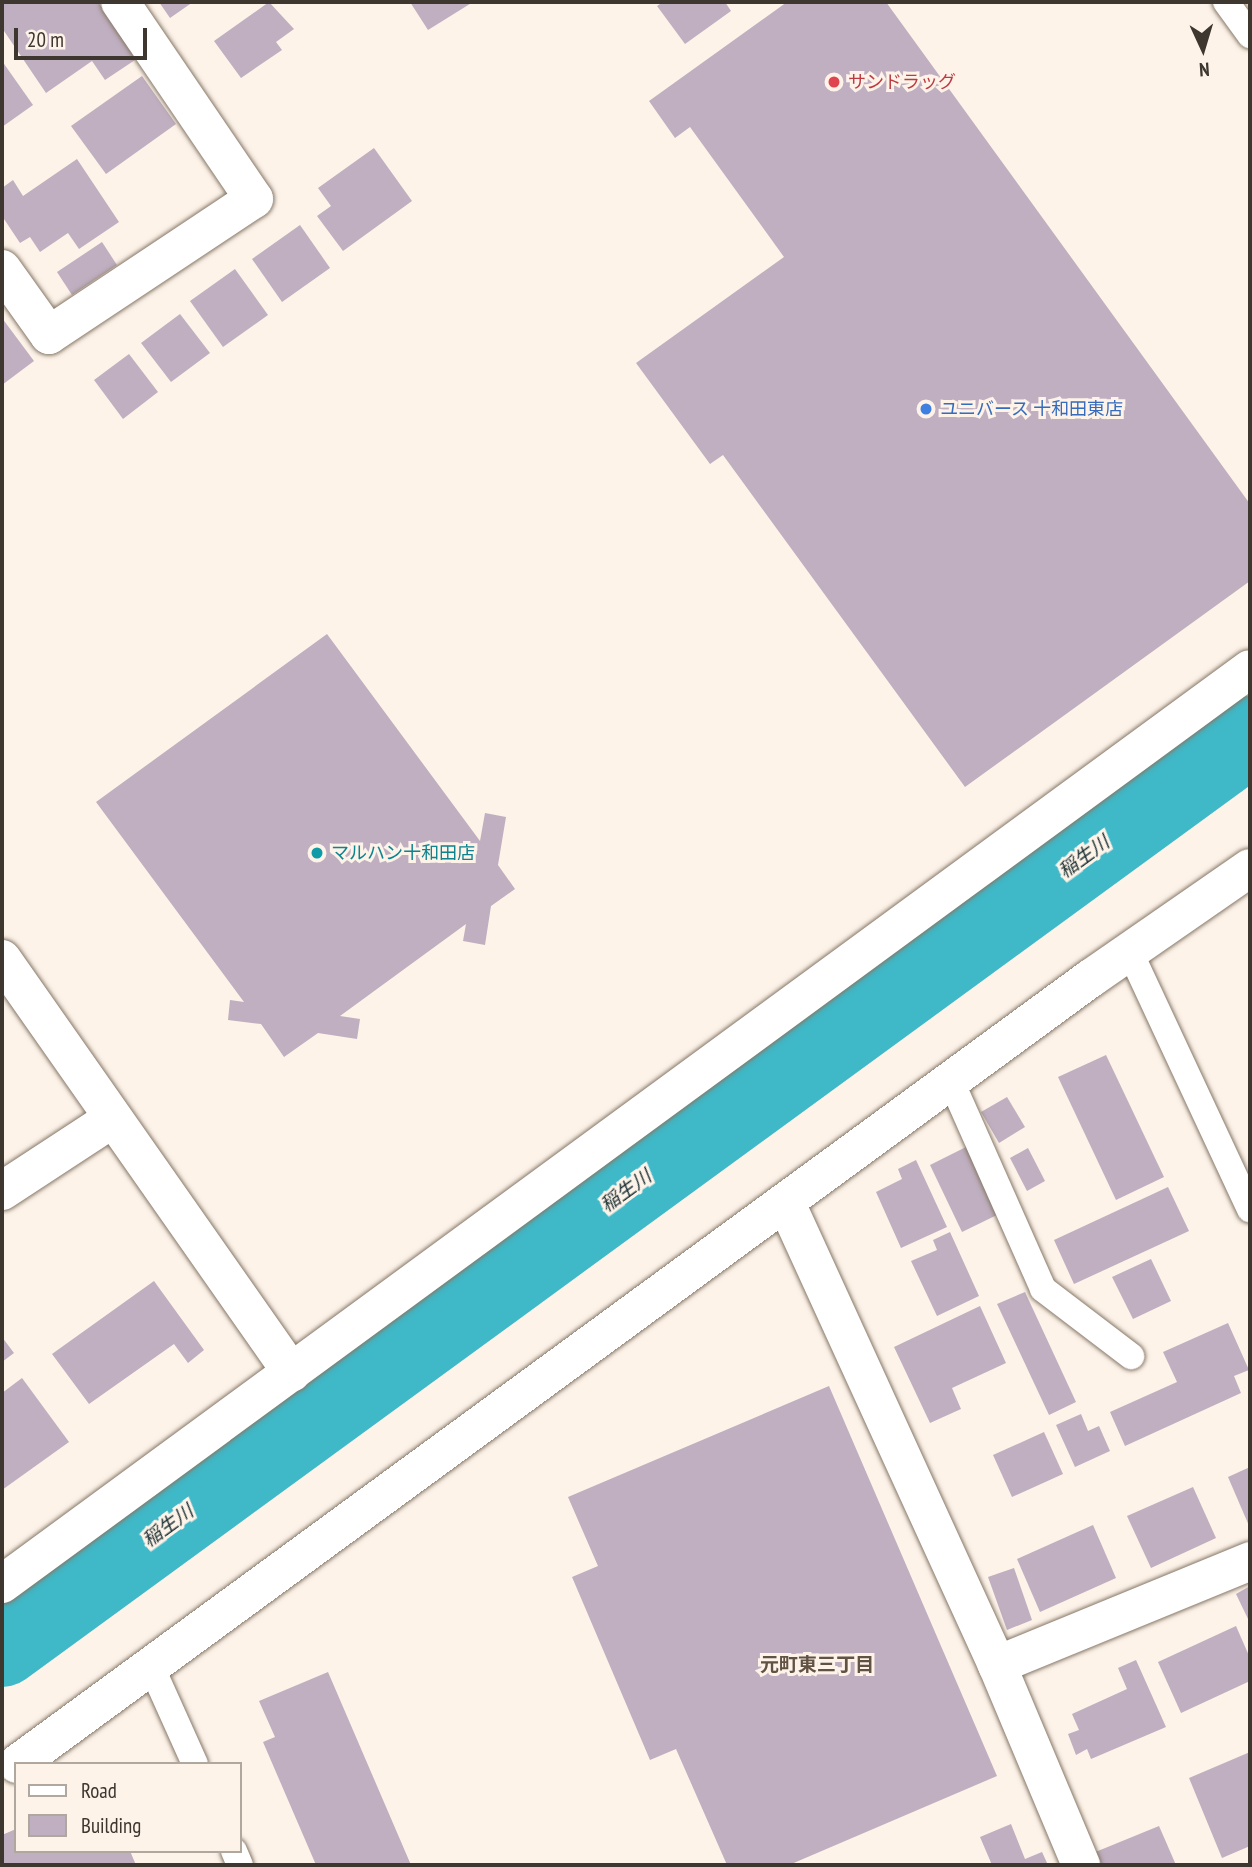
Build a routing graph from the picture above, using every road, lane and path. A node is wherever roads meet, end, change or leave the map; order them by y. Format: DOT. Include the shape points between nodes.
graph roads {
  1 [pos="120,2"];
  2 [pos="1226,2"];
  3 [pos="1250,35"];
  4 [pos="2,270"];
  5 [pos="1250,670"];
  6 [pos="1250,868"];
  7 [pos="1130,952"];
  8 [pos="2,959"];
  9 [pos="951,1081"];
  10 [pos="112,1119"];
  11 [pos="2,1191"];
  12 [pos="786,1203"];
  13 [pos="1250,1209"];
  14 [pos="1131,1356"];
  15 [pos="292,1373"];
  16 [pos="1250,1561"];
  17 [pos="2,1584"];
  18 [pos="997,1665"];
  19 [pos="151,1666"];
  20 [pos="20,1762"];
  21 [pos="194,1762"];
  22 [pos="1081,1865"];
  1 -- 4 [label="street" via="254,199 49,335"];
  2 -- 3 [label="lane"];
  5 -- 15 [label="street"];
  6 -- 7 [label="street"];
  7 -- 9 [label="street"];
  7 -- 13 [label="lane"];
  8 -- 10 [label="street"];
  9 -- 12 [label="street"];
  9 -- 14 [label="lane" via="1043,1289"];
  10 -- 11 [label="street"];
  10 -- 15 [label="street"];
  12 -- 18 [label="street"];
  12 -- 19 [label="street"];
  15 -- 17 [label="street"];
  16 -- 18 [label="street"];
  18 -- 22 [label="street"];
  19 -- 20 [label="street"];
  19 -- 21 [label="lane"];
}
